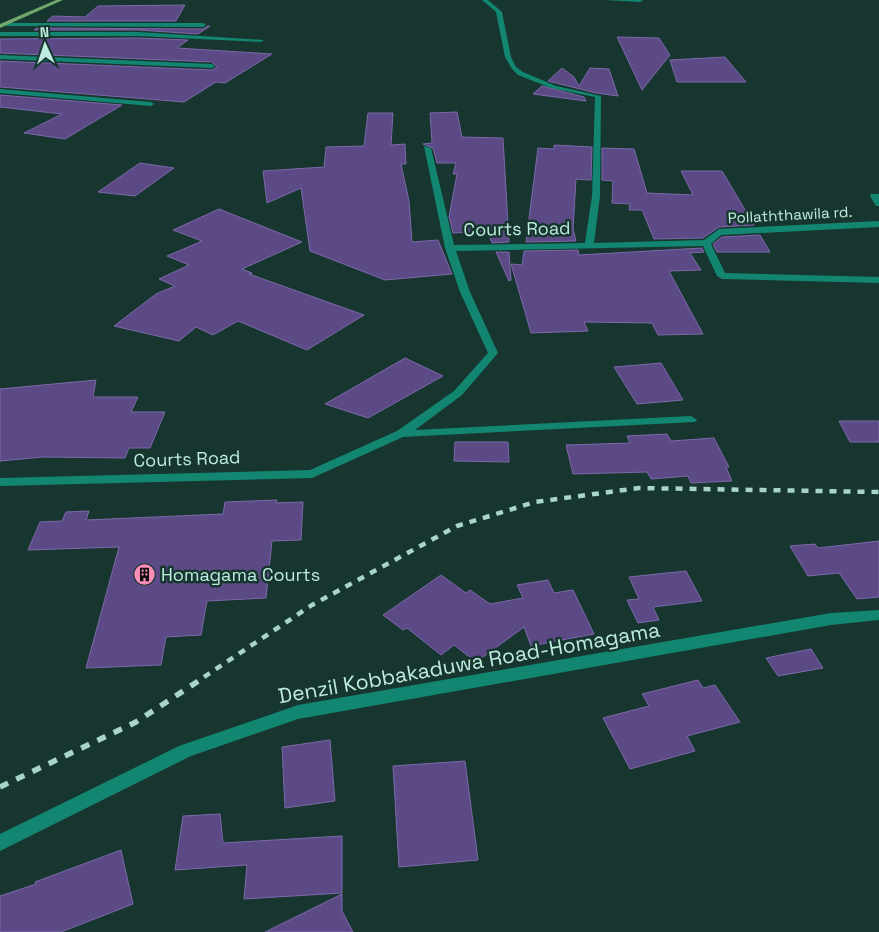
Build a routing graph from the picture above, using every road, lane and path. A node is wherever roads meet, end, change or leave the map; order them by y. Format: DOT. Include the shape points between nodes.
graph roads {
  1 [pos="60,0"];
  2 [pos="485,0"];
  3 [pos="608,0"];
  4 [pos="640,0"];
  5 [pos="27,15"];
  6 [pos="46,15"];
  7 [pos="203,24"];
  8 [pos="3,25"];
  9 [pos="0,34"];
  10 [pos="261,40"];
  11 [pos="0,57"];
  12 [pos="212,66"];
  13 [pos="0,91"];
  14 [pos="151,104"];
  15 [pos="427,148"];
  16 [pos="879,196"];
  17 [pos="879,204"];
  18 [pos="879,224"];
  19 [pos="706,243"];
  20 [pos="590,245"];
  21 [pos="450,248"];
  22 [pos="879,280"];
  23 [pos="691,420"];
  24 [pos="401,434"];
  25 [pos="0,482"];
  26 [pos="879,614"];
  27 [pos="0,843"];
  1 -- 5 [label="main road"];
  2 -- 20 [label="street" via="499,12 500,30 515,68 553,87 598,96 596,196"];
  3 -- 4 [label="street"];
  5 -- 6 [label="street"];
  5 -- 8 [label="main road"];
  7 -- 8 [label="street"];
  9 -- 10 [label="street" via="138,34"];
  11 -- 12 [label="street"];
  13 -- 14 [label="street"];
  15 -- 21 [label="street"];
  16 -- 17 [label="street, Pollaththawila rd." via="874,196"];
  18 -- 19 [label="street, Pollaththawila rd." via="719,232"];
  19 -- 20 [label="street, Courts Road"];
  19 -- 22 [label="street" via="722,276"];
  20 -- 21 [label="street, Courts Road"];
  21 -- 24 [label="street, Courts Road" via="492,353 458,393"];
  23 -- 24 [label="street"];
  24 -- 25 [label="street, Courts Road" via="312,474"];
  26 -- 27 [label="street, Denzil Kobbakaduwa Road-Homagama" via="831,619 298,712 185,751"];
}
